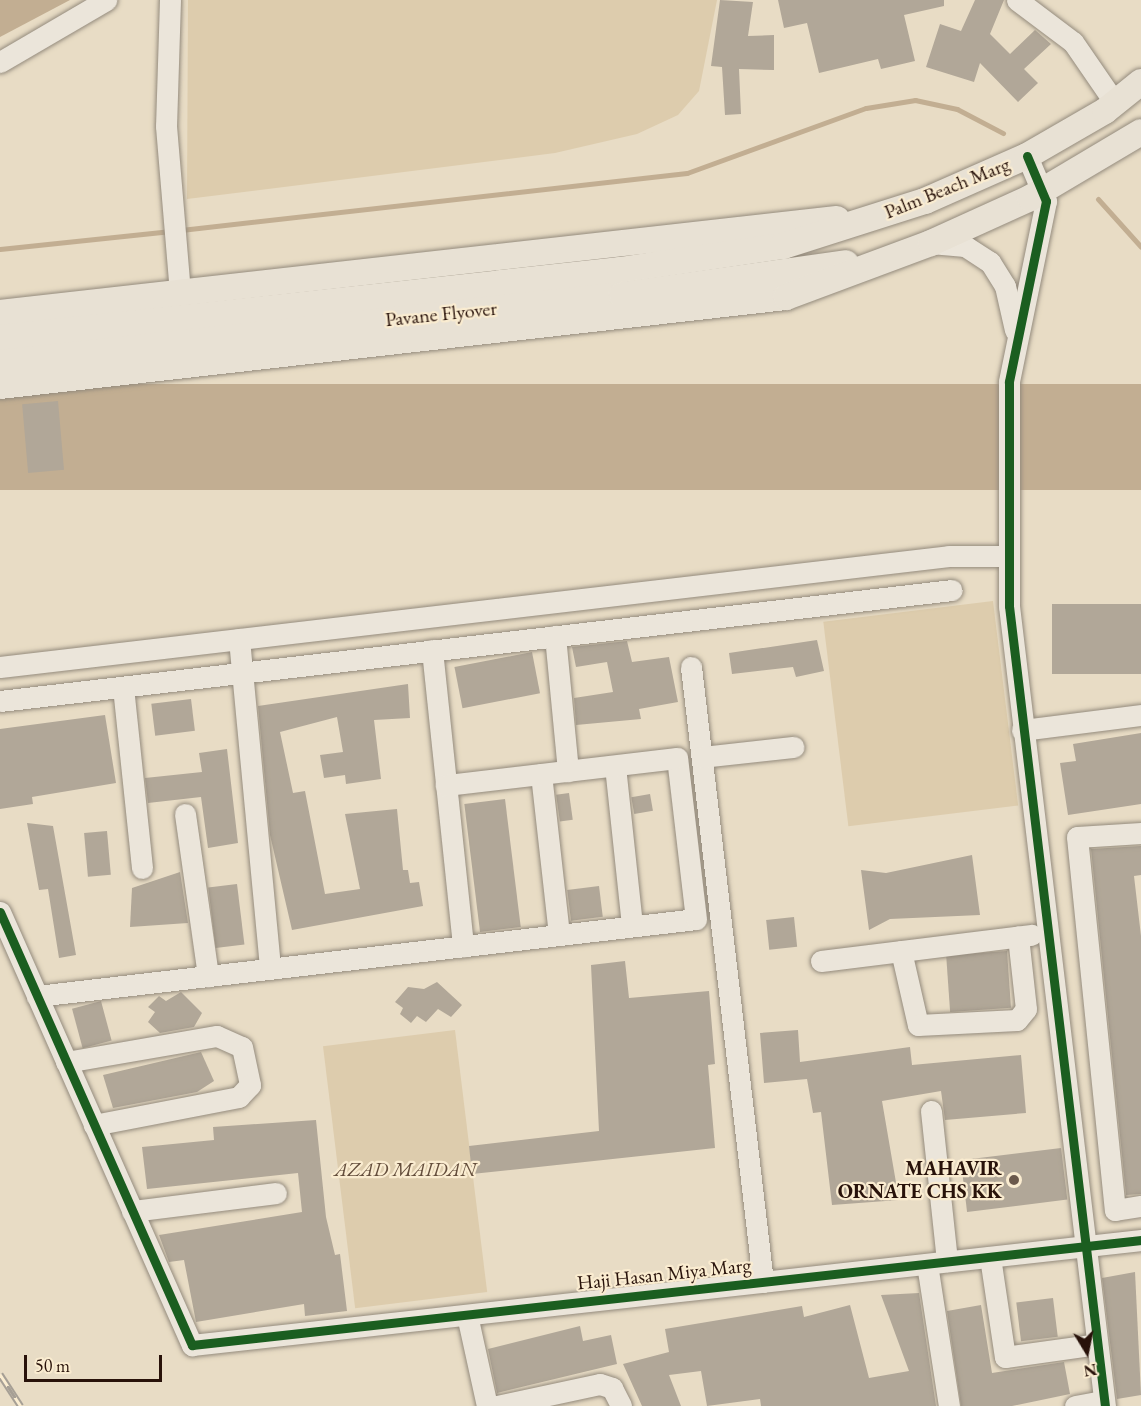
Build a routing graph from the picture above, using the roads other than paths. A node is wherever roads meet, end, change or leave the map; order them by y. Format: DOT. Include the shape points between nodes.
graph roads {
  1 [pos="106,0"];
  2 [pos="170,0"];
  3 [pos="1017,0"];
  4 [pos="0,62"];
  5 [pos="1141,82"];
  6 [pos="1115,103"];
  7 [pos="1141,132"];
  8 [pos="1027,156"];
  9 [pos="1045,190"];
  10 [pos="874,217"];
  11 [pos="931,243"];
  12 [pos="882,258"];
  13 [pos="784,259"];
  14 [pos="180,292"];
  15 [pos="0,313"];
  16 [pos="1017,336"];
  17 [pos="0,338"];
  18 [pos="0,363"];
  19 [pos="0,386"];
  20 [pos="1009,549"];
  21 [pos="952,590"];
  22 [pos="555,636"];
  23 [pos="240,639"];
  24 [pos="432,650"];
  25 [pos="0,667"];
  26 [pos="691,667"];
  27 [pos="243,673"];
  28 [pos="123,687"];
  29 [pos="0,701"];
  30 [pos="1141,715"];
  31 [pos="1022,730"];
  32 [pos="793,747"];
  33 [pos="702,757"];
  34 [pos="615,766"];
  35 [pos="568,771"];
  36 [pos="541,774"];
  37 [pos="446,785"];
  38 [pos="185,814"];
  39 [pos="1141,833"];
  40 [pos="142,868"];
  41 [pos="0,912"];
  42 [pos="632,927"];
  43 [pos="1046,933"];
  44 [pos="559,935"];
  45 [pos="1018,936"];
  46 [pos="463,946"];
  47 [pos="901,951"];
  48 [pos="821,962"];
  49 [pos="270,969"];
  50 [pos="208,976"];
  51 [pos="37,996"];
  52 [pos="66,1062"];
  53 [pos="931,1111"];
  54 [pos="94,1125"];
  55 [pos="276,1193"];
  56 [pos="1141,1206"];
  57 [pos="132,1211"];
  58 [pos="1141,1240"];
  59 [pos="1084,1246"];
  60 [pos="990,1257"];
  61 [pos="937,1262"];
  62 [pos="762,1282"];
  63 [pos="467,1315"];
  64 [pos="1097,1344"];
  65 [pos="1105,1404"];
  66 [pos="487,1406"];
  67 [pos="497,1406"];
  68 [pos="621,1406"];
  69 [pos="949,1406"];
  70 [pos="1075,1406"];
  1 -- 4 [label="street"];
  2 -- 14 [label="street" via="169,208"];
  3 -- 6 [label="street" via="1073,42"];
  5 -- 6 [label="main road, Palm Beach Marg"];
  6 -- 8 [label="main road, Palm Beach Marg"];
  7 -- 9 [label="main road, Palm Beach Marg"];
  8 -- 9 [label="street"];
  8 -- 10 [label="main road, Palm Beach Marg" via="925,201"];
  9 -- 11 [label="main road, Palm Beach Marg"];
  9 -- 16 [label="street" via="1042,237"];
  10 -- 13 [label="main road, Pavane Flyover"];
  10 -- 14 [label="main road"];
  11 -- 12 [label="main road, Palm Beach Marg"];
  11 -- 16 [label="street" via="965,246 990,262 1005,286"];
  12 -- 13 [label="main road, Pavane Flyover"];
  12 -- 19 [label="main road" via="786,297"];
  13 -- 17 [label="main road, Pavane Flyover" via="620,270"];
  13 -- 18 [label="main road, Pavane Flyover" via="622,295"];
  14 -- 15 [label="main road"];
  16 -- 20 [label="street" via="1009,382"];
  20 -- 23 [label="street"];
  20 -- 31 [label="street"];
  21 -- 22 [label="street"];
  22 -- 24 [label="street"];
  22 -- 35 [label="street"];
  23 -- 25 [label="street"];
  23 -- 27 [label="street"];
  24 -- 27 [label="street"];
  24 -- 37 [label="street"];
  26 -- 33 [label="street"];
  27 -- 28 [label="street"];
  27 -- 49 [label="street"];
  28 -- 29 [label="street"];
  28 -- 40 [label="street"];
  30 -- 31 [label="street"];
  31 -- 43 [label="street"];
  32 -- 33 [label="street"];
  33 -- 62 [label="street"];
  34 -- 35 [label="street"];
  34 -- 42 [label="street"];
  34 -- 42 [label="street" via="677,758 696,919"];
  35 -- 36 [label="street"];
  36 -- 37 [label="street"];
  36 -- 44 [label="street"];
  37 -- 46 [label="street"];
  38 -- 50 [label="street"];
  39 -- 56 [label="street" via="1077,837 1115,1210"];
  41 -- 51 [label="street"];
  42 -- 44 [label="street"];
  43 -- 45 [label="street"];
  43 -- 59 [label="street"];
  44 -- 46 [label="street"];
  45 -- 47 [label="street"];
  45 -- 47 [label="street" via="1026,1009 1017,1020 918,1026"];
  46 -- 49 [label="street"];
  47 -- 48 [label="street"];
  49 -- 50 [label="street"];
  50 -- 51 [label="street"];
  51 -- 52 [label="street"];
  52 -- 54 [label="street"];
  52 -- 54 [label="street" via="218,1036 242,1047 250,1085 239,1097"];
  53 -- 61 [label="street"];
  54 -- 57 [label="street"];
  55 -- 57 [label="street"];
  57 -- 63 [label="street, Haji Hasan Miya Marg" via="192,1345"];
  58 -- 59 [label="street, Haji Hasan Miya Marg"];
  59 -- 60 [label="street, Haji Hasan Miya Marg"];
  59 -- 64 [label="street"];
  60 -- 61 [label="street, Haji Hasan Miya Marg"];
  60 -- 64 [label="street" via="1005,1357"];
  61 -- 62 [label="street, Haji Hasan Miya Marg"];
  61 -- 69 [label="street"];
  62 -- 63 [label="street, Haji Hasan Miya Marg"];
  63 -- 66 [label="street"];
  64 -- 65 [label="street"];
  65 -- 70 [label="street"];
  67 -- 68 [label="street" via="600,1384 612,1388"];
}
